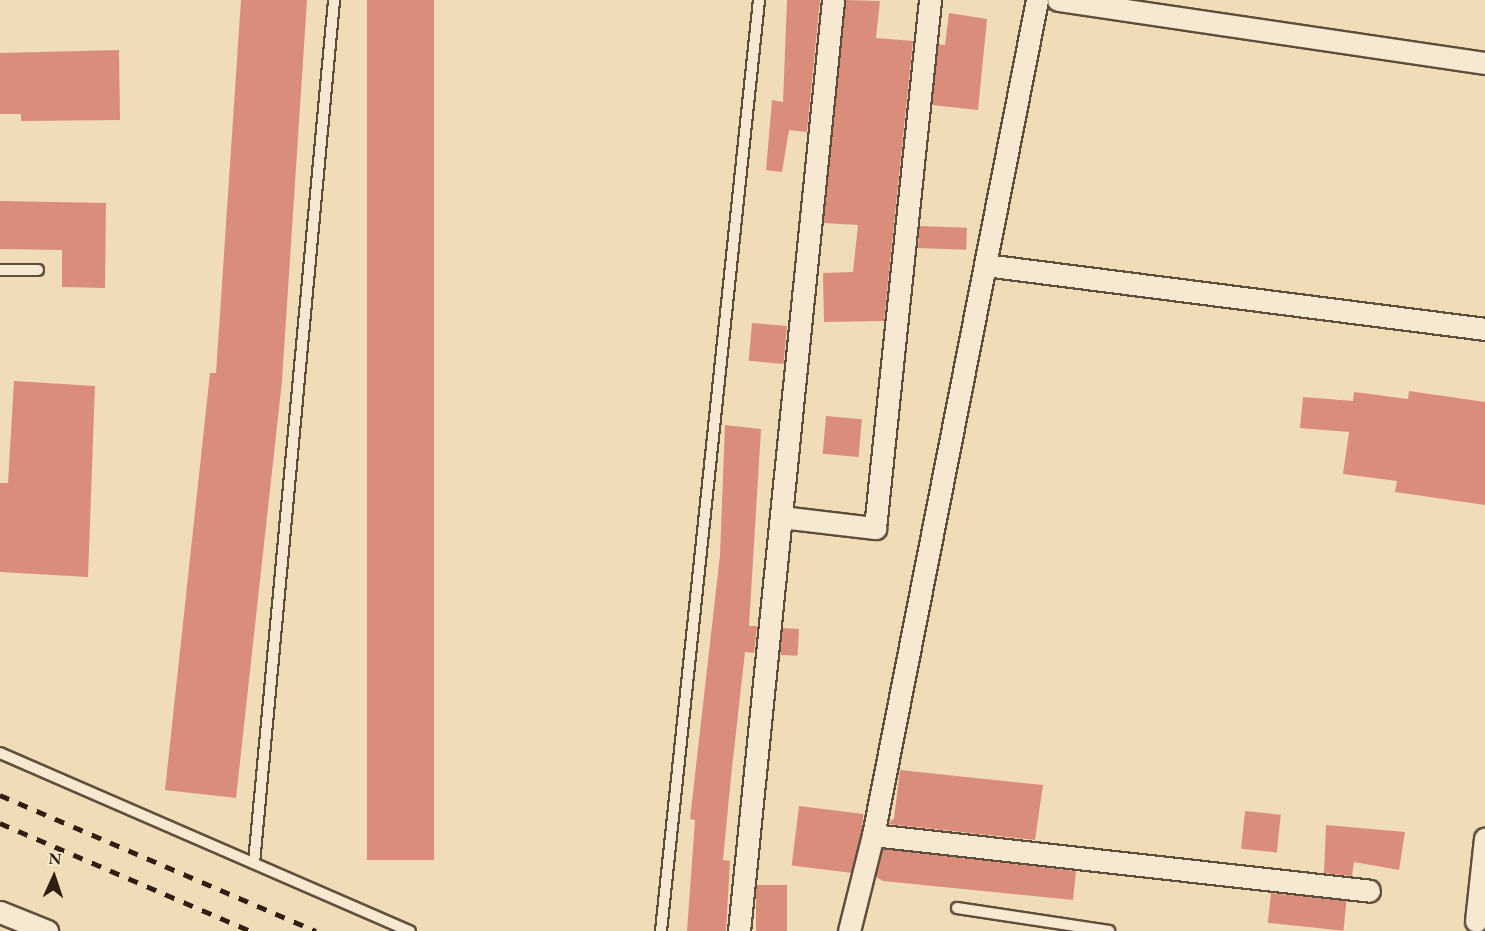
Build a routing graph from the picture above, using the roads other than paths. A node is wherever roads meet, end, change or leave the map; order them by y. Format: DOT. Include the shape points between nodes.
graph roads {
  1 [pos="334,0"];
  2 [pos="759,0"];
  3 [pos="833,0"];
  4 [pos="930,0"];
  5 [pos="1037,0"];
  6 [pos="1058,0"];
  7 [pos="1485,63"];
  8 [pos="985,265"];
  9 [pos="0,270"];
  10 [pos="38,270"];
  11 [pos="1485,329"];
  12 [pos="781,517"];
  13 [pos="0,753"];
  14 [pos="873,835"];
  15 [pos="1485,838"];
  16 [pos="254,863"];
  17 [pos="1369,891"];
  18 [pos="957,908"];
  19 [pos="0,912"];
  20 [pos="1476,921"];
  21 [pos="47,931"];
  22 [pos="410,931"];
  23 [pos="661,931"];
  24 [pos="739,931"];
  25 [pos="849,931"];
  26 [pos="1109,931"];
  1 -- 16 [label="lane"];
  2 -- 23 [label="lane"];
  3 -- 12 [label="street"];
  4 -- 12 [label="street" via="875,528"];
  5 -- 8 [label="street"];
  6 -- 7 [label="street"];
  8 -- 11 [label="street"];
  8 -- 14 [label="street"];
  9 -- 10 [label="lane"];
  12 -- 24 [label="street"];
  13 -- 16 [label="lane"];
  14 -- 17 [label="street"];
  14 -- 25 [label="street"];
  15 -- 20 [label="street"];
  16 -- 22 [label="lane"];
  18 -- 26 [label="lane"];
  19 -- 21 [label="street"];
}
